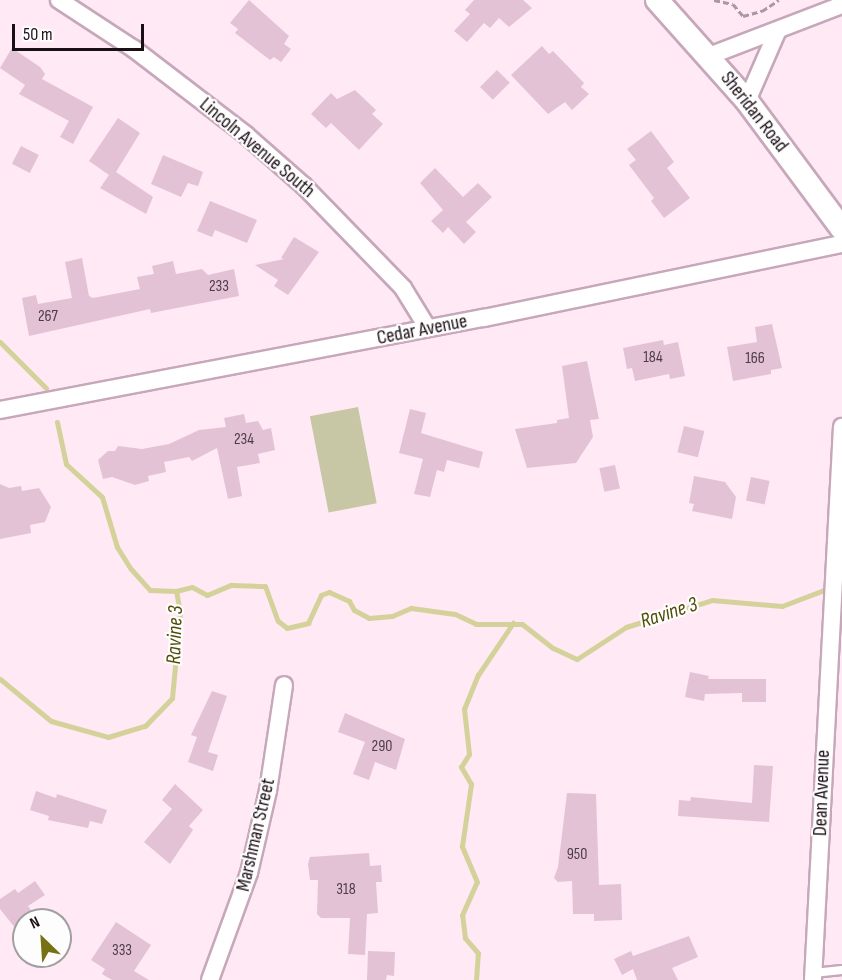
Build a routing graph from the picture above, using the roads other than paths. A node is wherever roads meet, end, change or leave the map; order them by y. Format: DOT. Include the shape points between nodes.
graph roads {
  1 [pos="59,0"];
  2 [pos="657,0"];
  3 [pos="842,5"];
  4 [pos="777,32"];
  5 [pos="709,56"];
  6 [pos="747,101"];
  7 [pos="842,229"];
  8 [pos="842,244"];
  9 [pos="427,327"];
  10 [pos="0,410"];
  11 [pos="842,427"];
  12 [pos="284,685"];
  13 [pos="842,970"];
  14 [pos="813,976"];
  15 [pos="210,980"];
  1 -- 9 [label="street, Lincoln Avenue South" via="134,49 303,184 403,288"];
  2 -- 5 [label="street, Sheridan Road"];
  3 -- 4 [label="street"];
  4 -- 5 [label="street"];
  4 -- 6 [label="street"];
  5 -- 6 [label="street, Sheridan Road"];
  6 -- 7 [label="street, Sheridan Road"];
  8 -- 9 [label="street, Cedar Avenue"];
  9 -- 10 [label="street, Cedar Avenue"];
  11 -- 14 [label="street, Dean Avenue"];
  12 -- 15 [label="street, Marshman Street" via="268,790 249,873"];
  13 -- 14 [label="lane"];
}
